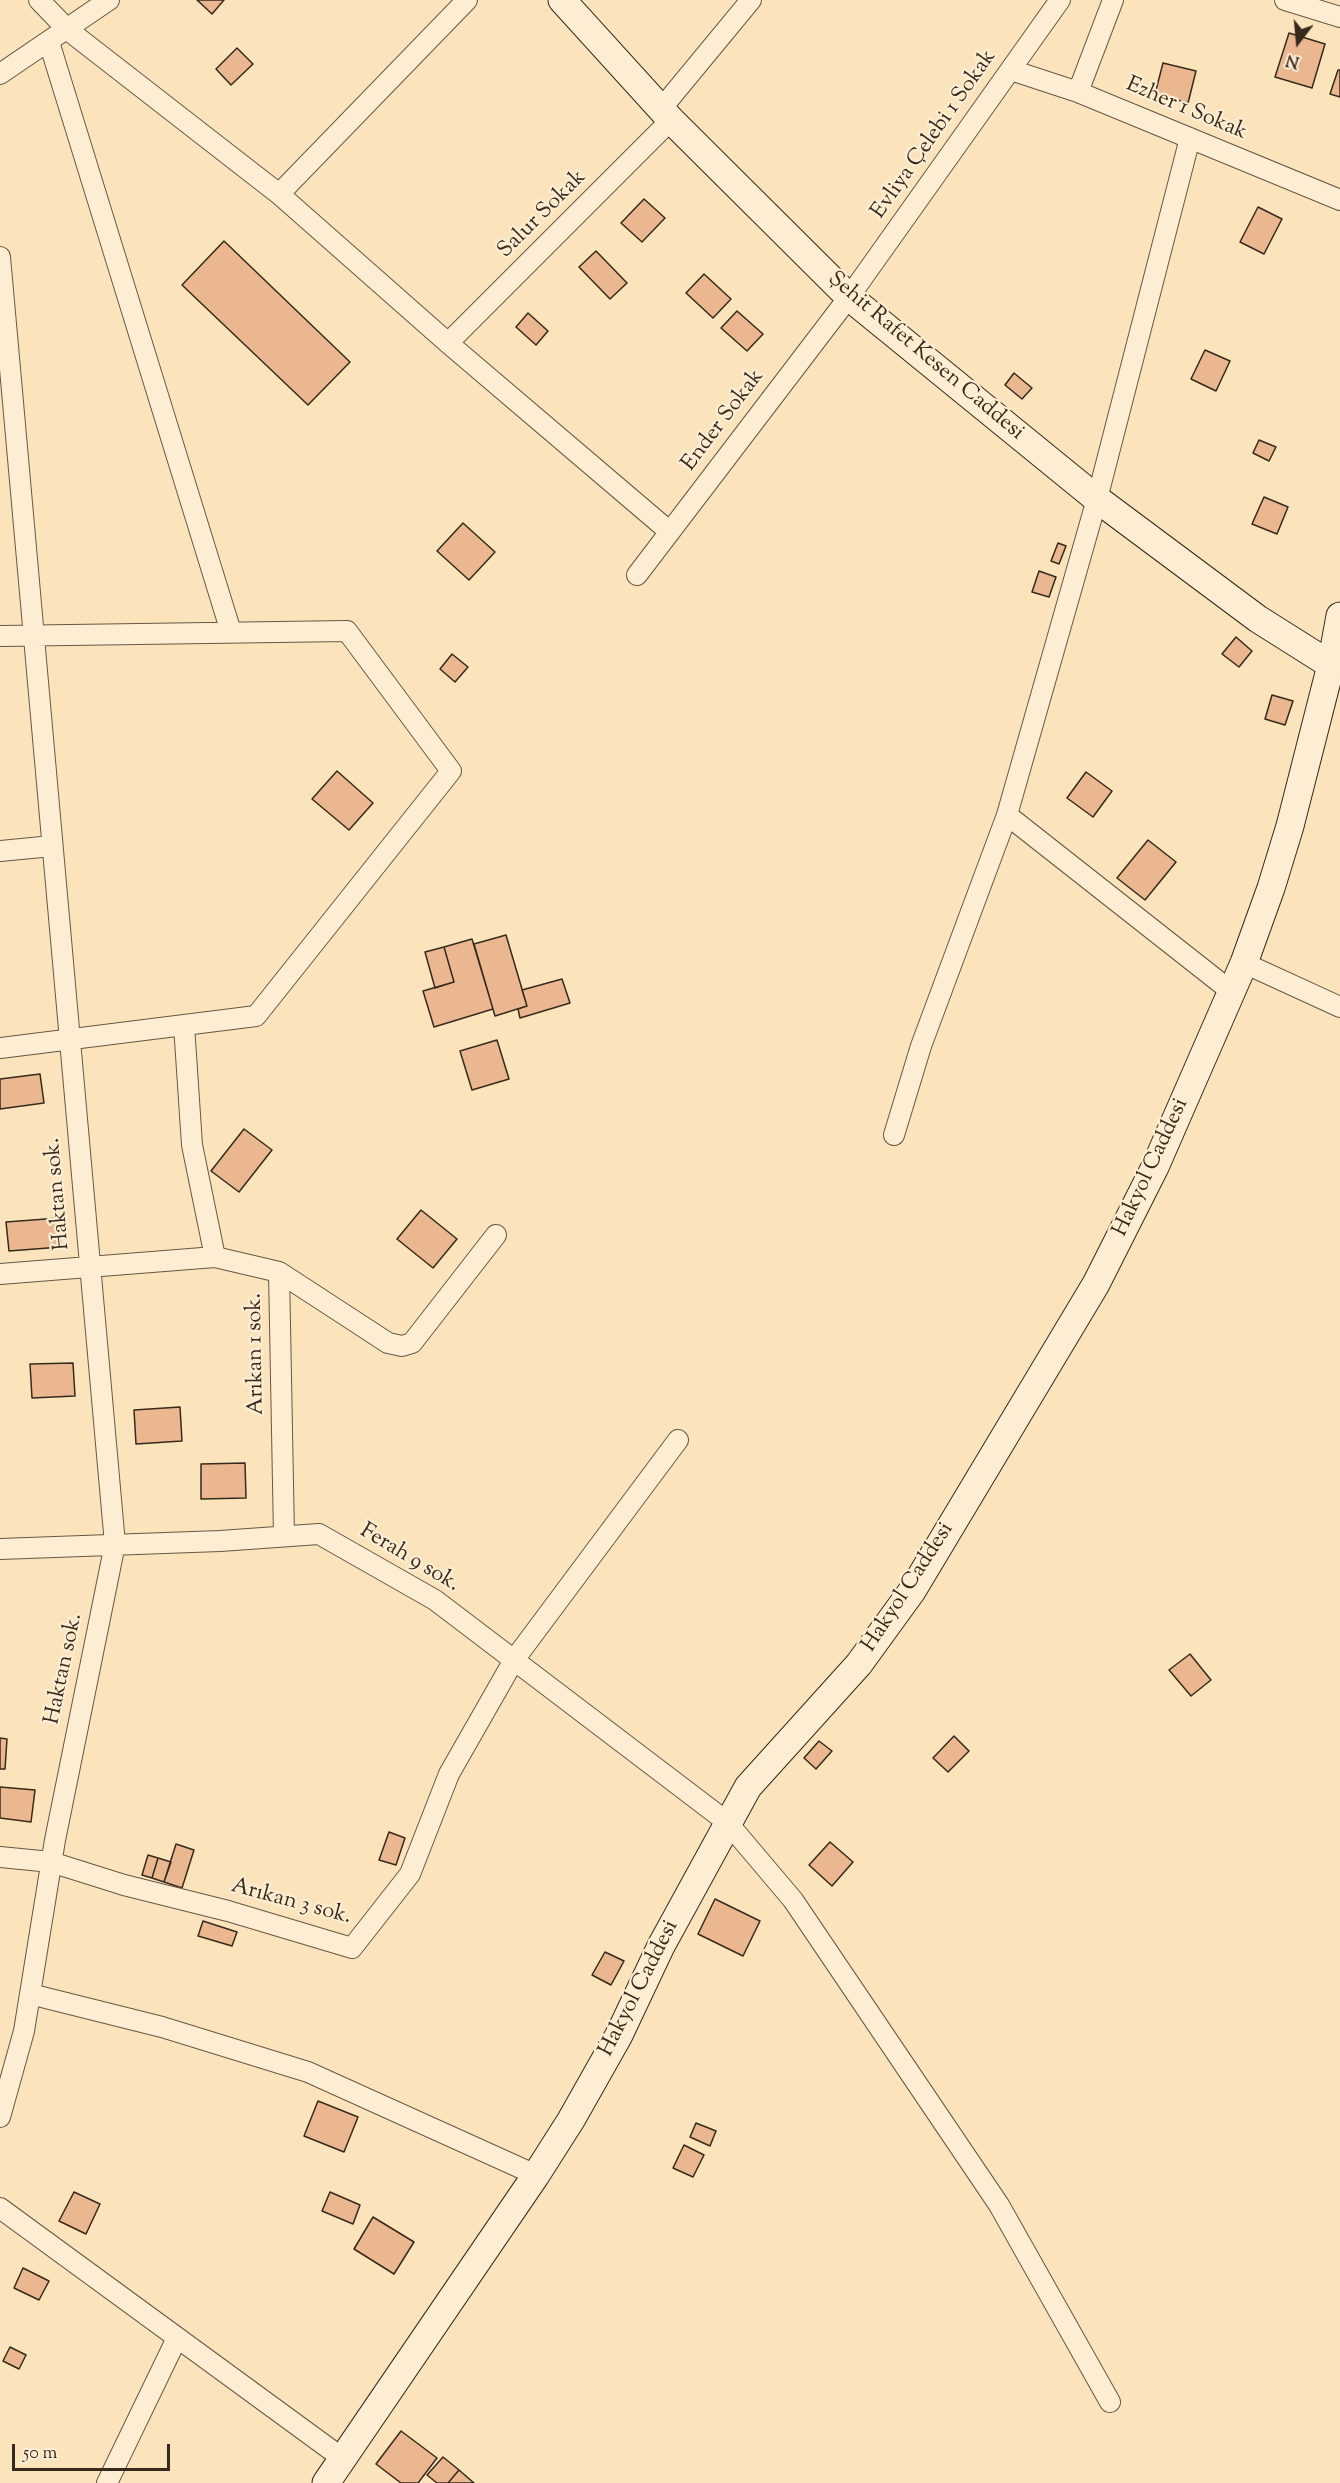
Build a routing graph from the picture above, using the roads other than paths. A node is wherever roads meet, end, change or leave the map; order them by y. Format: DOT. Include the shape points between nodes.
graph roads {
  1 [pos="39,0"];
  2 [pos="109,0"];
  3 [pos="467,0"];
  4 [pos="562,0"];
  5 [pos="751,0"];
  6 [pos="1060,0"];
  7 [pos="1113,0"];
  8 [pos="1285,0"];
  9 [pos="1340,17"];
  10 [pos="68,30"];
  11 [pos="49,42"];
  12 [pos="1011,70"];
  13 [pos="0,74"];
  14 [pos="1078,92"];
  15 [pos="666,115"];
  16 [pos="1190,138"];
  17 [pos="279,194"];
  18 [pos="1340,200"];
  19 [pos="0,257"];
  20 [pos="849,297"];
  21 [pos="2,303"];
  22 [pos="447,343"];
  23 [pos="7,418"];
  24 [pos="1097,499"];
  25 [pos="670,532"];
  26 [pos="637,575"];
  27 [pos="1340,616"];
  28 [pos="231,632"];
  29 [pos="34,634"];
  30 [pos="0,636"];
  31 [pos="1335,667"];
  32 [pos="1007,815"];
  33 [pos="52,846"];
  34 [pos="0,850"];
  35 [pos="1244,963"];
  36 [pos="1232,992"];
  37 [pos="1340,1007"];
  38 [pos="184,1025"];
  39 [pos="70,1040"];
  40 [pos="0,1048"];
  41 [pos="894,1135"];
  42 [pos="496,1235"];
  43 [pos="215,1257"];
  44 [pos="90,1265"];
  45 [pos="279,1272"];
  46 [pos="0,1274"];
  47 [pos="678,1440"];
  48 [pos="284,1536"];
  49 [pos="115,1544"];
  50 [pos="0,1549"];
  51 [pos="514,1660"];
  52 [pos="727,1822"];
  53 [pos="0,1857"];
  54 [pos="51,1862"];
  55 [pos="30,1994"];
  56 [pos="0,2117"];
  57 [pos="536,2175"];
  58 [pos="0,2208"];
  59 [pos="177,2338"];
  60 [pos="1110,2402"];
  61 [pos="342,2458"];
  62 [pos="107,2483"];
  63 [pos="326,2483"];
  1 -- 10 [label="street"];
  2 -- 10 [label="street"];
  3 -- 17 [label="street"];
  4 -- 15 [label="street, Şehit Rafet Kesen Caddesi"];
  5 -- 15 [label="street, Salur Sokak"];
  6 -- 12 [label="street, Evliya Çelebi 1 Sokak"];
  7 -- 14 [label="street"];
  8 -- 9 [label="street"];
  10 -- 11 [label="street"];
  10 -- 17 [label="street"];
  11 -- 13 [label="street"];
  11 -- 28 [label="street"];
  12 -- 14 [label="street, Ezher 1 Sokak"];
  12 -- 20 [label="street, Evliya Çelebi 1 Sokak"];
  14 -- 16 [label="street, Ezher 1 Sokak"];
  15 -- 20 [label="street, Şehit Rafet Kesen Caddesi"];
  15 -- 22 [label="street, Salur Sokak"];
  16 -- 18 [label="street, Ezher 1 Sokak"];
  16 -- 24 [label="street"];
  17 -- 22 [label="street"];
  19 -- 21 [label="street, Haktan sok."];
  20 -- 24 [label="street, Şehit Rafet Kesen Caddesi"];
  20 -- 25 [label="street, Ender Sokak"];
  21 -- 23 [label="street, Haktan sok."];
  22 -- 25 [label="street"];
  23 -- 29 [label="street, Haktan sok."];
  24 -- 31 [label="street, Şehit Rafet Kesen Caddesi" via="1258,619"];
  24 -- 32 [label="street"];
  25 -- 26 [label="street, Ender Sokak"];
  27 -- 31 [label="street, Hakyol Caddesi"];
  28 -- 29 [label="street"];
  28 -- 38 [label="street" via="348,631 451,771 256,1016"];
  29 -- 30 [label="street"];
  29 -- 33 [label="street, Haktan sok."];
  31 -- 35 [label="street, Hakyol Caddesi" via="1290,826"];
  32 -- 36 [label="street"];
  32 -- 41 [label="street" via="921,1046"];
  33 -- 34 [label="street"];
  33 -- 39 [label="street, Haktan sok."];
  35 -- 36 [label="street, Hakyol Caddesi"];
  35 -- 37 [label="street"];
  36 -- 52 [label="street, Hakyol Caddesi" via="1096,1284 912,1591 859,1664 748,1786"];
  38 -- 39 [label="street"];
  38 -- 43 [label="street" via="192,1145"];
  39 -- 40 [label="street"];
  39 -- 44 [label="street, Haktan sok."];
  42 -- 45 [label="street" via="412,1343 402,1346 388,1343"];
  43 -- 44 [label="street, Arıkan 1 sok."];
  43 -- 45 [label="street, Arıkan 1 sok."];
  44 -- 46 [label="street, Arıkan 1 sok."];
  44 -- 49 [label="street, Haktan sok."];
  45 -- 48 [label="street, Arıkan 1 sok."];
  47 -- 51 [label="street"];
  48 -- 49 [label="street, Ferah 9 sok."];
  48 -- 51 [label="street, Ferah 9 sok." via="320,1534 435,1600"];
  49 -- 50 [label="street, Ferah 9 sok."];
  49 -- 54 [label="street, Haktan sok."];
  51 -- 52 [label="street, Ferah 9 sok."];
  51 -- 54 [label="street, Arıkan 3 sok." via="449,1774 410,1874 352,1948 228,1911 124,1886"];
  52 -- 57 [label="street, Hakyol Caddesi" via="619,2035"];
  52 -- 60 [label="street, Ferah 9 sok." via="793,1900 999,2205"];
  53 -- 54 [label="street, Arıkan 3 sok."];
  54 -- 55 [label="street, Haktan sok."];
  55 -- 56 [label="street, Haktan sok."];
  55 -- 57 [label="street" via="162,2027 308,2072"];
  57 -- 61 [label="street, Hakyol Caddesi"];
  58 -- 59 [label="street"];
  59 -- 61 [label="street"];
  59 -- 62 [label="street"];
  61 -- 63 [label="street, Hakyol Caddesi"];
}
